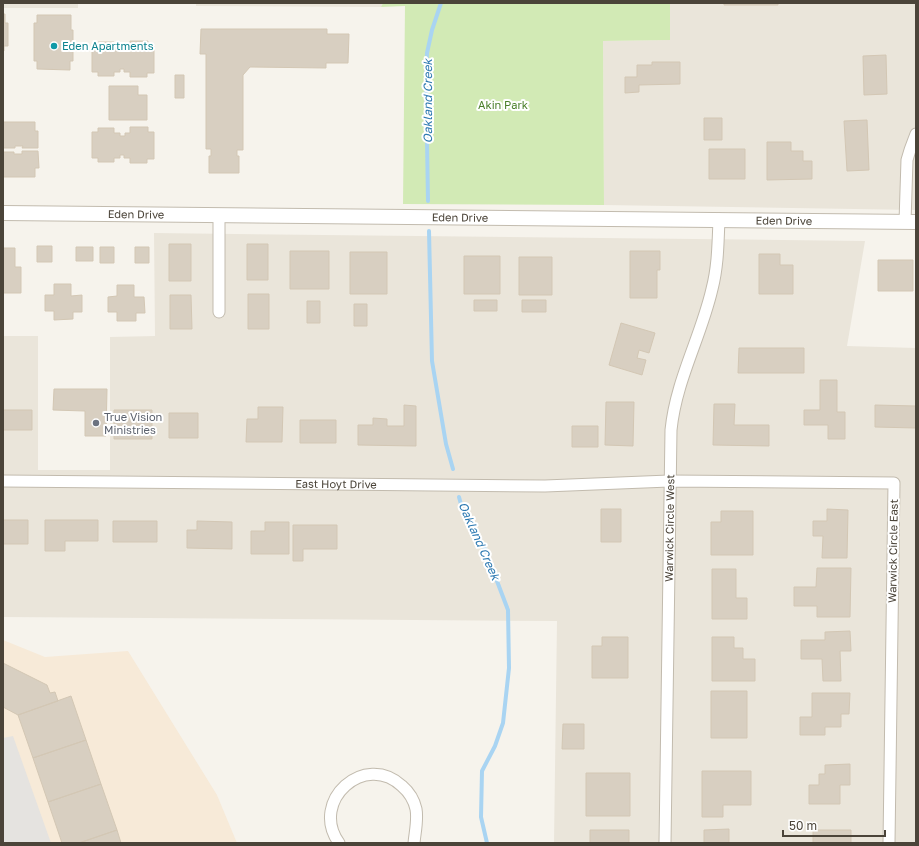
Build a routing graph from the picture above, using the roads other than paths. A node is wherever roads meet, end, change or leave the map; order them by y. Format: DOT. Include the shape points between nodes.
graph roads {
  1 [pos="916,134"];
  2 [pos="3,213"];
  3 [pos="220,215"];
  4 [pos="719,219"];
  5 [pos="910,222"];
  6 [pos="219,312"];
  7 [pos="3,481"];
  8 [pos="669,481"];
  9 [pos="339,843"];
  10 [pos="414,843"];
  11 [pos="664,843"];
  12 [pos="889,843"];
  1 -- 5 [label="street" via="907,160"];
  2 -- 3 [label="street, Eden Drive"];
  3 -- 4 [label="street, Eden Drive"];
  3 -- 6 [label="street"];
  4 -- 5 [label="street, Eden Drive"];
  4 -- 8 [label="street, Warwick Circle West" via="718,255 712,289 684,370 672,417"];
  7 -- 8 [label="street, East Hoyt Drive" via="545,486"];
  8 -- 11 [label="street, Warwick Circle West"];
  8 -- 12 [label="street, Warwick Circle East" via="894,483"];
  9 -- 10 [label="street" via="331,824 331,813 336,797 351,781 374,774 384,775 399,782 411,796 416,809"];
}
